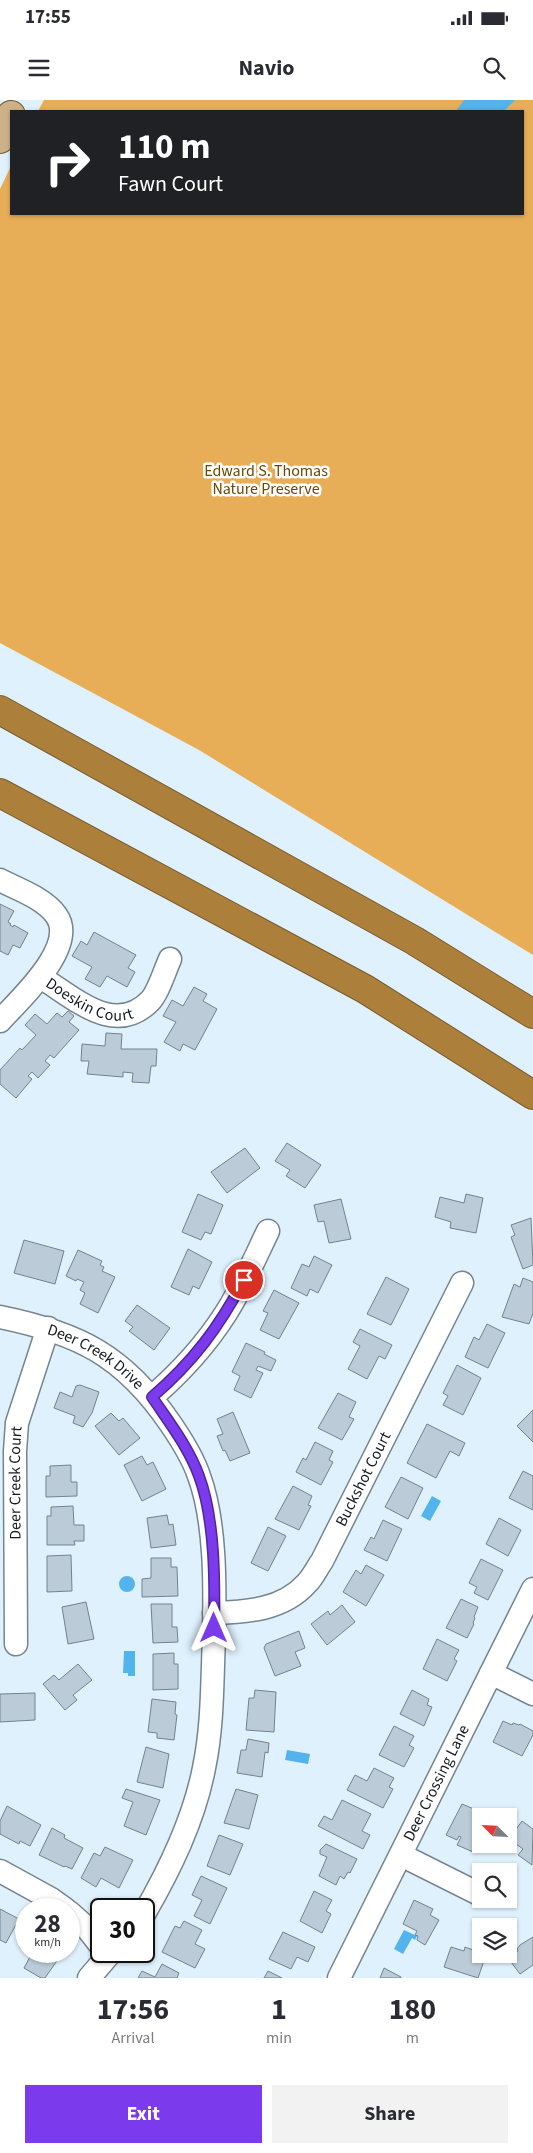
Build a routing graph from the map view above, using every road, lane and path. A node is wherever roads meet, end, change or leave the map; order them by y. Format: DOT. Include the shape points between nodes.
graph roads {
  1 [pos="10,117"];
  2 [pos="0,139"];
  3 [pos="0,710"];
  4 [pos="0,793"];
  5 [pos="0,880"];
  6 [pos="170,959"];
  7 [pos="40,977"];
  8 [pos="533,1014"];
  9 [pos="0,1021"];
  10 [pos="533,1095"];
  11 [pos="268,1231"];
  12 [pos="462,1283"];
  13 [pos="0,1317"];
  14 [pos="48,1328"];
  15 [pos="152,1397"];
  16 [pos="533,1589"];
  17 [pos="214,1613"];
  18 [pos="16,1644"];
  19 [pos="491,1673"];
  20 [pos="533,1694"];
  21 [pos="401,1855"];
  22 [pos="0,1871"];
  23 [pos="472,1890"];
  24 [pos="48,1898"];
  25 [pos="153,1898"];
  26 [pos="80,1922"];
  27 [pos="90,1931"];
  28 [pos="99,1963"];
  29 [pos="89,1978"];
  30 [pos="339,1978"];
  1 -- 2 [label="main road"];
  3 -- 8 [label="highway" via="415,941"];
  4 -- 10 [label="highway" via="365,989"];
  5 -- 7 [label="street" via="43,903 57,915 62,932 60,941"];
  6 -- 7 [label="street, Doeskin Court" via="152,1000 133,1014 103,1014"];
  7 -- 9 [label="street"];
  11 -- 15 [label="street" via="227,1312 203,1347"];
  12 -- 17 [label="street, Buckshot Court" via="322,1561 307,1584 292,1597 266,1609"];
  13 -- 14 [label="street, Deer Creek Drive"];
  14 -- 15 [label="street, Deer Creek Drive" via="106,1355"];
  14 -- 18 [label="street, Deer Creek Court" via="17,1423 14,1451"];
  15 -- 17 [label="street, Deer Creek Drive" via="180,1438 199,1475 210,1522"];
  16 -- 19 [label="street, Deer Crossing Lane"];
  17 -- 25 [label="street, Deer Creek Drive" via="212,1716 204,1769 188,1821"];
  19 -- 20 [label="street"];
  19 -- 21 [label="street, Deer Crossing Lane"];
  21 -- 23 [label="street"];
  21 -- 30 [label="street, Deer Crossing Lane"];
  22 -- 24 [label="street"];
  26 -- 27 [label="street"];
  28 -- 29 [label="street"];
}
